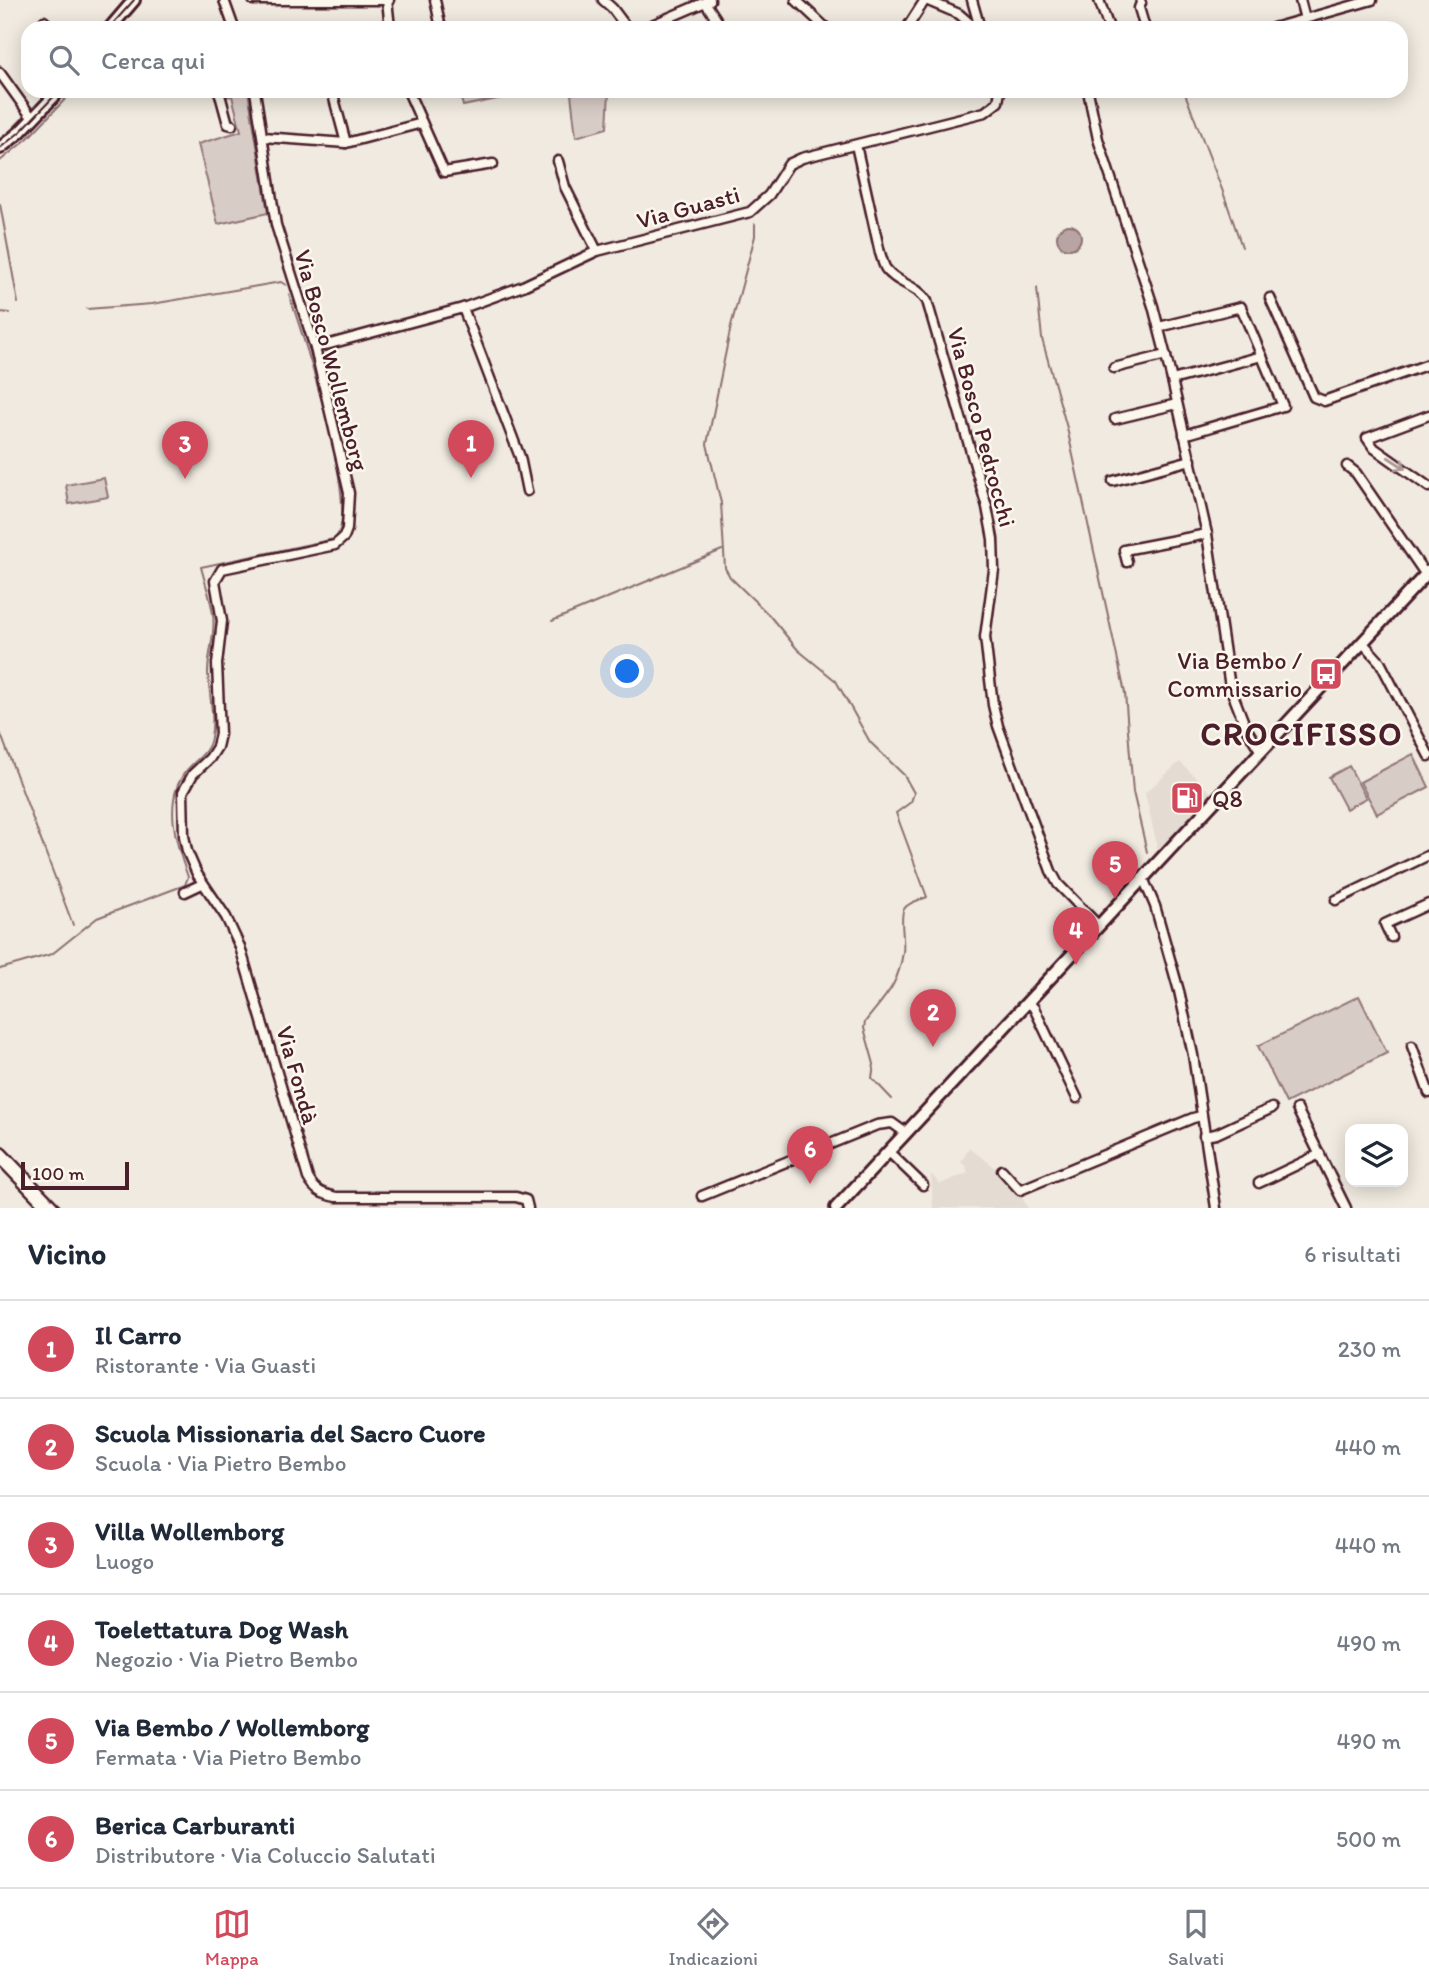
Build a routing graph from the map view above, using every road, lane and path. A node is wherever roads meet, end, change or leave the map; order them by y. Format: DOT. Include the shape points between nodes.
graph roads {
  1 [pos="134,0"];
  2 [pos="139,0"];
  3 [pos="224,0"];
  4 [pos="253,0"];
  5 [pos="388,0"];
  6 [pos="435,0"];
  7 [pos="603,0"];
  8 [pos="796,0"];
  9 [pos="925,0"];
  10 [pos="972,0"];
  11 [pos="1099,0"];
  12 [pos="1300,0"];
  13 [pos="1372,0"];
  14 [pos="333,1"];
  15 [pos="708,1"];
  16 [pos="1141,2"];
  17 [pos="1306,19"];
  18 [pos="116,21"];
  19 [pos="122,21"];
  20 [pos="232,21"];
  21 [pos="390,21"];
  22 [pos="440,21"];
  23 [pos="621,21"];
  24 [pos="661,21"];
  25 [pos="718,21"];
  26 [pos="818,21"];
  27 [pos="912,21"];
  28 [pos="969,21"];
  29 [pos="977,21"];
  30 [pos="1106,21"];
  31 [pos="1143,21"];
  32 [pos="1299,21"];
  33 [pos="0,73"];
  34 [pos="48,98"];
  35 [pos="52,98"];
  36 [pos="221,98"];
  37 [pos="256,98"];
  38 [pos="334,98"];
  39 [pos="411,98"];
  40 [pos="999,98"];
  41 [pos="1089,98"];
  42 [pos="32,117"];
  43 [pos="422,123"];
  44 [pos="232,125"];
  45 [pos="263,137"];
  46 [pos="346,143"];
  47 [pos="0,145"];
  48 [pos="856,145"];
  49 [pos="558,160"];
  50 [pos="494,164"];
  51 [pos="597,251"];
  52 [pos="1270,298"];
  53 [pos="463,308"];
  54 [pos="1159,327"];
  55 [pos="315,348"];
  56 [pos="1166,355"];
  57 [pos="1262,356"];
  58 [pos="1429,364"];
  59 [pos="1114,368"];
  60 [pos="1172,380"];
  61 [pos="1177,404"];
  62 [pos="1429,415"];
  63 [pos="1115,419"];
  64 [pos="1184,435"];
  65 [pos="1191,460"];
  66 [pos="1347,466"];
  67 [pos="1114,481"];
  68 [pos="1429,487"];
  69 [pos="527,491"];
  70 [pos="1206,534"];
  71 [pos="1127,562"];
  72 [pos="1427,573"];
  73 [pos="1362,642"];
  74 [pos="1261,752"];
  75 [pos="1429,756"];
  76 [pos="1429,855"];
  77 [pos="1143,878"];
  78 [pos="202,884"];
  79 [pos="185,892"];
  80 [pos="1336,900"];
  81 [pos="1429,904"];
  82 [pos="1098,925"];
  83 [pos="1391,937"];
  84 [pos="1028,1002"];
  85 [pos="1412,1046"];
  86 [pos="1429,1093"];
  87 [pos="1077,1098"];
  88 [pos="1272,1108"];
  89 [pos="1297,1109"];
  90 [pos="1202,1116"];
  91 [pos="906,1133"];
  92 [pos="1204,1136"];
  93 [pos="889,1152"];
  94 [pos="1320,1154"];
  95 [pos="0,1155"];
  96 [pos="0,1169"];
  97 [pos="1002,1170"];
  98 [pos="1259,1183"];
  99 [pos="923,1185"];
  100 [pos="702,1196"];
  101 [pos="412,1198"];
  102 [pos="458,1203"];
  103 [pos="43,1206"];
  104 [pos="413,1208"];
  105 [pos="528,1208"];
  106 [pos="836,1208"];
  107 [pos="1216,1208"];
  108 [pos="1346,1208"];
  1 -- 18 [label="main road"];
  2 -- 19 [label="main road"];
  3 -- 20 [label="street"];
  4 -- 14 [label="street"];
  5 -- 14 [label="street"];
  5 -- 21 [label="street"];
  6 -- 22 [label="street"];
  7 -- 23 [label="street"];
  8 -- 26 [label="street"];
  9 -- 27 [label="street"];
  9 -- 28 [label="street"];
  10 -- 29 [label="street"];
  11 -- 30 [label="street"];
  12 -- 17 [label="street"];
  13 -- 17 [label="street"];
  15 -- 24 [label="street"];
  15 -- 25 [label="street"];
  16 -- 31 [label="street"];
  17 -- 32 [label="street"];
  33 -- 42 [label="street"];
  34 -- 42 [label="main road"];
  35 -- 42 [label="main road"];
  36 -- 44 [label="street"];
  37 -- 45 [label="street, Via Bosco Wollemborg"];
  38 -- 46 [label="street"];
  39 -- 43 [label="street"];
  40 -- 48 [label="street, Via Guasti" via="985,112"];
  41 -- 54 [label="street" via="1098,139"];
  42 -- 47 [label="main road"];
  43 -- 46 [label="street"];
  43 -- 50 [label="street" via="444,172"];
  45 -- 46 [label="street"];
  45 -- 55 [label="street, Via Bosco Wollemborg" via="282,249"];
  48 -- 51 [label="street, Via Guasti" via="789,164 769,195 750,212"];
  48 -- 82 [label="street, Via Bosco Pedrocchi" via="880,253 886,269 927,301 987,508 994,570 985,637 998,726 1051,871"];
  49 -- 51 [label="street" via="565,187"];
  51 -- 53 [label="street, Via Guasti"];
  52 -- 58 [label="street" via="1318,400"];
  53 -- 55 [label="street, Via Guasti"];
  53 -- 69 [label="street" via="520,457"];
  54 -- 56 [label="street"];
  54 -- 57 [label="street" via="1241,307"];
  55 -- 78 [label="street, Via Bosco Wollemborg" via="349,494 347,529 335,545 222,569 215,581 222,621 217,664 220,734 217,747 187,783 182,799 185,845"];
  56 -- 59 [label="street"];
  56 -- 60 [label="street"];
  57 -- 60 [label="street"];
  57 -- 64 [label="street" via="1283,406"];
  60 -- 61 [label="street"];
  61 -- 63 [label="street"];
  61 -- 64 [label="street"];
  62 -- 68 [label="street, one-way" via="1367,438 1374,448"];
  64 -- 65 [label="street"];
  65 -- 67 [label="street"];
  65 -- 70 [label="street"];
  66 -- 72 [label="street"];
  70 -- 71 [label="street" via="1124,550"];
  70 -- 74 [label="street" via="1230,687"];
  72 -- 73 [label="main road"];
  73 -- 74 [label="main road"];
  73 -- 75 [label="street" via="1380,662"];
  74 -- 77 [label="main road"];
  76 -- 80 [label="street"];
  77 -- 82 [label="main road"];
  77 -- 90 [label="street" via="1179,990"];
  78 -- 79 [label="street"];
  78 -- 101 [label="street, Via Fondà" via="226,916 240,947 314,1188 335,1197"];
  81 -- 83 [label="street" via="1385,924"];
  82 -- 84 [label="main road"];
  84 -- 87 [label="street"];
  84 -- 91 [label="main road"];
  85 -- 86 [label="street"];
  88 -- 92 [label="street"];
  89 -- 94 [label="street"];
  90 -- 92 [label="street"];
  90 -- 97 [label="street" via="1020,1190"];
  91 -- 93 [label="main road"];
  91 -- 100 [label="street" via="892,1123 877,1125"];
  92 -- 107 [label="street"];
  93 -- 99 [label="street"];
  93 -- 106 [label="main road"];
  94 -- 98 [label="street"];
  94 -- 108 [label="street"];
  95 -- 103 [label="highway"];
  96 -- 103 [label="highway"];
  101 -- 102 [label="street, Via Fondà"];
  101 -- 104 [label="street"];
  102 -- 105 [label="street, Via Fondà" via="516,1197 526,1200"];
}
